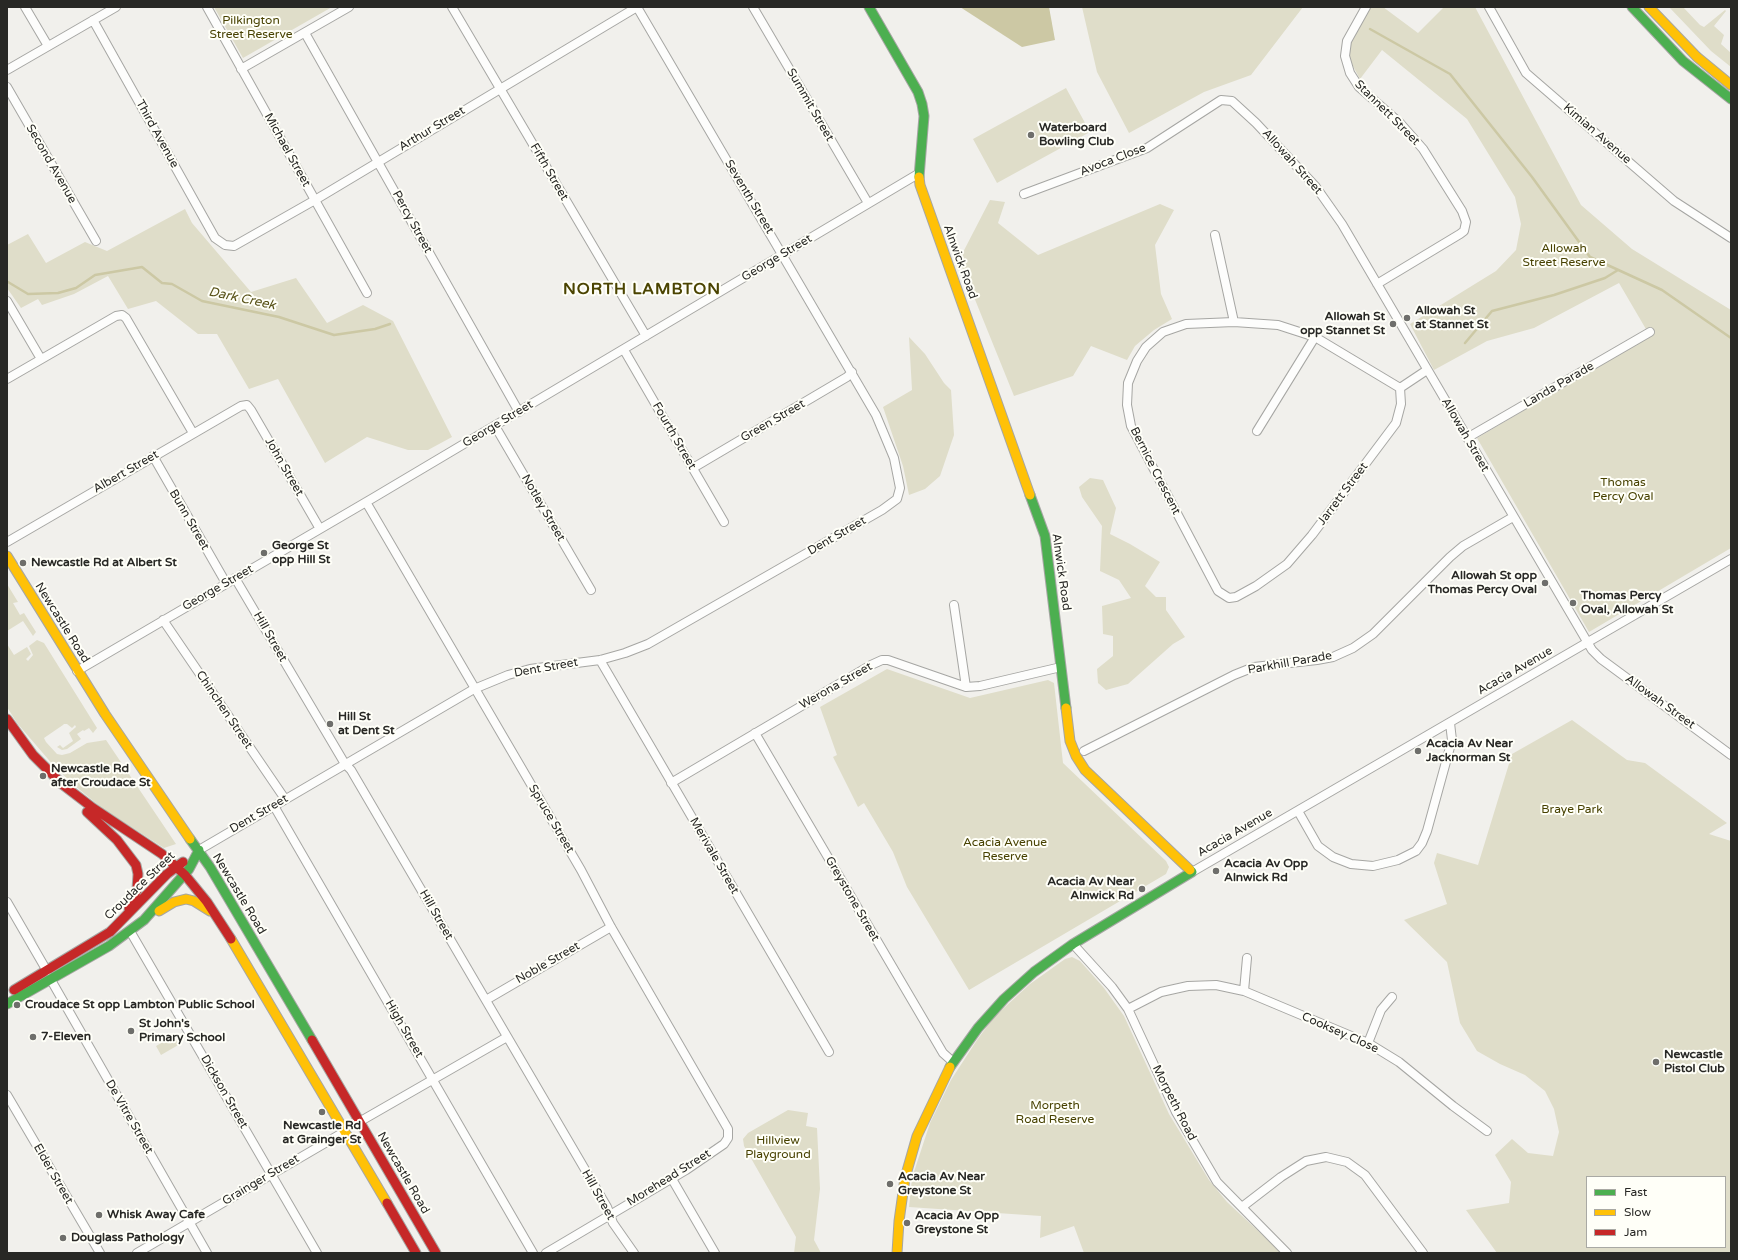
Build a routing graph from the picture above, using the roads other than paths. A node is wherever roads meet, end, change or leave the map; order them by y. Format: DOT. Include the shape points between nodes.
graph roads {
  1 [pos="25,7"];
  2 [pos="116,7"];
  3 [pos="207,7"];
  4 [pos="348,7"];
  5 [pos="452,7"];
  6 [pos="637,7"];
  7 [pos="753,7"];
  8 [pos="869,7"];
  9 [pos="1366,7"];
  10 [pos="1489,7"];
  11 [pos="1632,7"];
  12 [pos="1649,7"];
  13 [pos="93,20"];
  14 [pos="305,33"];
  15 [pos="48,46"];
  16 [pos="241,69"];
  17 [pos="7,70"];
  18 [pos="1731,85"];
  19 [pos="7,87"];
  20 [pos="500,88"];
  21 [pos="1731,100"];
  22 [pos="1218,102"];
  23 [pos="378,161"];
  24 [pos="918,174"];
  25 [pos="1024,194"];
  26 [pos="314,200"];
  27 [pos="868,203"];
  28 [pos="1215,236"];
  29 [pos="1731,238"];
  30 [pos="96,240"];
  31 [pos="225,245"];
  32 [pos="783,255"];
  33 [pos="1377,284"];
  34 [pos="367,293"];
  35 [pos="7,301"];
  36 [pos="1234,322"];
  37 [pos="1650,332"];
  38 [pos="646,336"];
  39 [pos="1315,337"];
  40 [pos="624,350"];
  41 [pos="41,360"];
  42 [pos="1426,370"];
  43 [pos="852,372"];
  44 [pos="7,379"];
  45 [pos="1400,388"];
  46 [pos="247,405"];
  47 [pos="519,412"];
  48 [pos="495,426"];
  49 [pos="1257,430"];
  50 [pos="193,433"];
  51 [pos="1467,438"];
  52 [pos="153,456"];
  53 [pos="693,468"];
  54 [pos="897,499"];
  55 [pos="366,502"];
  56 [pos="1513,517"];
  57 [pos="724,522"];
  58 [pos="320,529"];
  59 [pos="7,542"];
  60 [pos="7,556"];
  61 [pos="1731,559"];
  62 [pos="235,578"];
  63 [pos="226,583"];
  64 [pos="591,590"];
  65 [pos="1229,598"];
  66 [pos="954,605"];
  67 [pos="163,620"];
  68 [pos="1588,643"];
  69 [pos="600,660"];
  70 [pos="1061,667"];
  71 [pos="77,671"];
  72 [pos="966,687"];
  73 [pos="474,689"];
  74 [pos="7,719"];
  75 [pos="1450,723"];
  76 [pos="755,733"];
  77 [pos="1084,751"];
  78 [pos="1731,755"];
  79 [pos="345,764"];
  80 [pos="672,783"];
  81 [pos="63,785"];
  82 [pos="285,799"];
  83 [pos="274,806"];
  84 [pos="1298,811"];
  85 [pos="199,850"];
  86 [pos="176,866"];
  87 [pos="1192,872"];
  88 [pos="185,875"];
  89 [pos="7,902"];
  90 [pos="217,916"];
  91 [pos="144,920"];
  92 [pos="611,927"];
  93 [pos="114,928"];
  94 [pos="130,931"];
  95 [pos="1073,944"];
  96 [pos="1247,958"];
  97 [pos="47,971"];
  98 [pos="51,980"];
  99 [pos="1244,991"];
  100 [pos="7,994"];
  101 [pos="1392,997"];
  102 [pos="486,1000"];
  103 [pos="7,1004"];
  104 [pos="1128,1009"];
  105 [pos="507,1037"];
  106 [pos="1368,1044"];
  107 [pos="829,1052"];
  108 [pos="953,1062"];
  109 [pos="434,1079"];
  110 [pos="7,1095"];
  111 [pos="360,1122"];
  112 [pos="1487,1131"];
  113 [pos="344,1132"];
  114 [pos="728,1138"];
  115 [pos="271,1174"];
  116 [pos="672,1179"];
  117 [pos="1242,1207"];
  118 [pos="610,1215"];
  119 [pos="190,1222"];
  120 [pos="100,1253"];
  121 [pos="137,1253"];
  122 [pos="208,1253"];
  123 [pos="317,1253"];
  124 [pos="416,1253"];
  125 [pos="436,1253"];
  126 [pos="534,1253"];
  127 [pos="546,1253"];
  128 [pos="634,1253"];
  129 [pos="715,1253"];
  130 [pos="897,1253"];
  131 [pos="1287,1253"];
  132 [pos="1423,1253"];
  1 -- 15 [label="street"];
  2 -- 13 [label="street"];
  3 -- 16 [label="street, Michael Street"];
  4 -- 14 [label="street"];
  5 -- 20 [label="street, Fifth Street"];
  6 -- 20 [label="street, Arthur Street"];
  6 -- 32 [label="street, Seventh Street"];
  7 -- 27 [label="street, Summit Street"];
  8 -- 24 [label="main road, Alnwick Road" via="918,92 922,104 924,116"];
  9 -- 33 [label="street, Stannett Street" via="1347,41 1346,56 1350,73 1359,87 1400,123 1423,149 1462,210 1466,222 1464,231 1460,234"];
  10 -- 29 [label="street, Kimian Avenue" via="1526,73 1674,201"];
  11 -- 21 [label="main road" via="1684,61"];
  12 -- 18 [label="main road" via="1697,56"];
  13 -- 15 [label="street"];
  13 -- 31 [label="street, Third Avenue" via="216,238"];
  14 -- 16 [label="street"];
  14 -- 23 [label="street, Percy Street"];
  15 -- 17 [label="street"];
  16 -- 26 [label="street, Michael Street"];
  19 -- 30 [label="street, Second Avenue"];
  20 -- 23 [label="street, Arthur Street"];
  20 -- 38 [label="street, Fifth Street"];
  22 -- 25 [label="street, Avoca Close" via="1147,148"];
  22 -- 33 [label="street, Allowah Street" via="1232,101 1316,187 1342,224"];
  23 -- 26 [label="street, Arthur Street"];
  23 -- 47 [label="street, Percy Street"];
  24 -- 27 [label="street, George Street"];
  24 -- 70 [label="main road, Alnwick Road" via="920,186 1045,536"];
  26 -- 31 [label="street, Arthur Street" via="234,246"];
  26 -- 34 [label="street, Michael Street"];
  27 -- 32 [label="street, George Street"];
  28 -- 36 [label="street"];
  32 -- 38 [label="street, George Street"];
  32 -- 43 [label="street, Seventh Street"];
  33 -- 42 [label="street, Allowah Street"];
  35 -- 41 [label="street"];
  36 -- 39 [label="street, Bernice Crescent" via="1278,325"];
  36 -- 65 [label="street, Bernice Crescent" via="1186,324 1163,332 1146,347 1137,362 1128,383 1127,405 1131,426 1214,584 1218,591"];
  37 -- 51 [label="street, Landa Parade"];
  38 -- 40 [label="street, George Street"];
  39 -- 45 [label="street, Bernice Crescent"];
  39 -- 49 [label="street"];
  40 -- 47 [label="street, George Street"];
  40 -- 53 [label="street, Fourth Street"];
  41 -- 44 [label="street"];
  41 -- 50 [label="street" via="116,316 122,315"];
  42 -- 45 [label="street"];
  42 -- 51 [label="street, Allowah Street"];
  43 -- 53 [label="street, Green Street"];
  43 -- 54 [label="street, Seventh Street" via="886,434 900,488"];
  45 -- 65 [label="street, Jarrett Street" via="1401,404 1396,423 1312,535 1287,564 1256,586"];
  46 -- 50 [label="street, Albert Street"];
  46 -- 58 [label="street, John Street"];
  47 -- 48 [label="street, George Street"];
  48 -- 55 [label="street, George Street"];
  48 -- 64 [label="street, Notley Street"];
  50 -- 52 [label="street, Albert Street"];
  51 -- 56 [label="street, Allowah Street"];
  52 -- 59 [label="street, Albert Street"];
  52 -- 63 [label="street, Bunn Street"];
  53 -- 57 [label="street, Fourth Street"];
  54 -- 69 [label="street, Dent Street" via="672,632 625,653"];
  55 -- 58 [label="street, George Street"];
  55 -- 73 [label="street, Spruce Street"];
  56 -- 68 [label="street, Allowah Street"];
  56 -- 77 [label="street, Parkhill Parade" via="1450,556 1373,634 1353,648 1334,657 1254,667"];
  58 -- 62 [label="street, George Street"];
  60 -- 71 [label="main road, Newcastle Road"];
  61 -- 68 [label="street, Acacia Avenue"];
  62 -- 63 [label="street, George Street"];
  62 -- 79 [label="street, Hill Street"];
  63 -- 67 [label="street, George Street"];
  66 -- 72 [label="street"];
  67 -- 71 [label="street, George Street"];
  67 -- 82 [label="street, Chinchen Street"];
  68 -- 75 [label="street, Acacia Avenue"];
  68 -- 78 [label="street, Allowah Street" via="1596,655"];
  69 -- 73 [label="street, Dent Street" via="530,669"];
  69 -- 80 [label="street, Merivale Street"];
  70 -- 72 [label="street, Werona Street"];
  70 -- 87 [label="main road, Alnwick Road" via="1070,742 1076,756 1085,770"];
  71 -- 85 [label="main road, Newcastle Road"];
  72 -- 76 [label="street, Werona Street" via="882,660"];
  73 -- 79 [label="street, Dent Street"];
  73 -- 92 [label="street, Spruce Street" via="581,870"];
  74 -- 81 [label="main road" via="33,755"];
  75 -- 84 [label="street, Acacia Avenue"];
  75 -- 84 [label="street" via="1450,748 1427,831 1416,851 1398,860 1372,866 1351,864 1333,857 1318,846"];
  76 -- 80 [label="street, Werona Street"];
  76 -- 108 [label="street, Greystone Street" via="943,1052"];
  79 -- 82 [label="street, Dent Street"];
  79 -- 102 [label="street, Hill Street" via="351,770"];
  80 -- 107 [label="street, Merivale Street"];
  81 -- 86 [label="main road"];
  81 -- 93 [label="main road" via="117,840 136,865 136,896"];
  82 -- 83 [label="street, Dent Street"];
  83 -- 85 [label="street, Dent Street"];
  83 -- 109 [label="street, High Street"];
  84 -- 87 [label="street, Acacia Avenue"];
  85 -- 86 [label="main road, Croudace Street"];
  85 -- 88 [label="main road, Croudace Street"];
  85 -- 111 [label="main road, Newcastle Road"];
  86 -- 88 [label="main road"];
  86 -- 93 [label="main road, Croudace Street"];
  87 -- 95 [label="main road, Acacia Avenue"];
  88 -- 90 [label="main road"];
  88 -- 91 [label="main road, Croudace Street"];
  89 -- 97 [label="street"];
  90 -- 91 [label="main road" via="194,901 186,899 172,902"];
  90 -- 113 [label="main road"];
  91 -- 94 [label="main road, Croudace Street"];
  92 -- 102 [label="street, Noble Street"];
  92 -- 114 [label="street, Spruce Street" via="728,1130"];
  93 -- 97 [label="main road, Croudace Street"];
  94 -- 98 [label="main road, Croudace Street"];
  94 -- 115 [label="street, Dickson Street"];
  95 -- 104 [label="street, Morpeth Road"];
  95 -- 108 [label="main road, Acacia Avenue" via="1034,972 1004,999"];
  96 -- 99 [label="street"];
  97 -- 100 [label="main road, Croudace Street"];
  98 -- 103 [label="main road, Croudace Street"];
  98 -- 119 [label="street, De Vitre Street"];
  99 -- 104 [label="street, Cooksey Close" via="1216,985 1188,986 1161,992"];
  99 -- 106 [label="street, Cooksey Close"];
  101 -- 106 [label="street" via="1381,1010"];
  102 -- 105 [label="street, Hill Street"];
  104 -- 117 [label="street, Morpeth Road" via="1176,1112 1217,1182"];
  105 -- 109 [label="street"];
  105 -- 118 [label="street, Hill Street"];
  106 -- 112 [label="street, Cooksey Close" via="1399,1062"];
  108 -- 130 [label="main road, Acacia Avenue" via="933,1098 905,1178"];
  109 -- 111 [label="street"];
  109 -- 126 [label="street, High Street"];
  110 -- 120 [label="street, Elder Street"];
  111 -- 125 [label="main road, Newcastle Road"];
  113 -- 115 [label="street, Grainger Street"];
  113 -- 124 [label="main road"];
  114 -- 116 [label="street, Morehead Street" via="724,1144"];
  115 -- 119 [label="street, Grainger Street"];
  115 -- 123 [label="street, Dickson Street"];
  116 -- 118 [label="street, Morehead Street"];
  116 -- 129 [label="street"];
  117 -- 131 [label="street, Morpeth Road"];
  117 -- 132 [label="street" via="1306,1161 1326,1157 1347,1162 1365,1175"];
  118 -- 127 [label="street, Morehead Street"];
  118 -- 128 [label="street, Hill Street"];
  119 -- 121 [label="street, Grainger Street"];
  119 -- 122 [label="street, De Vitre Street"];
}
